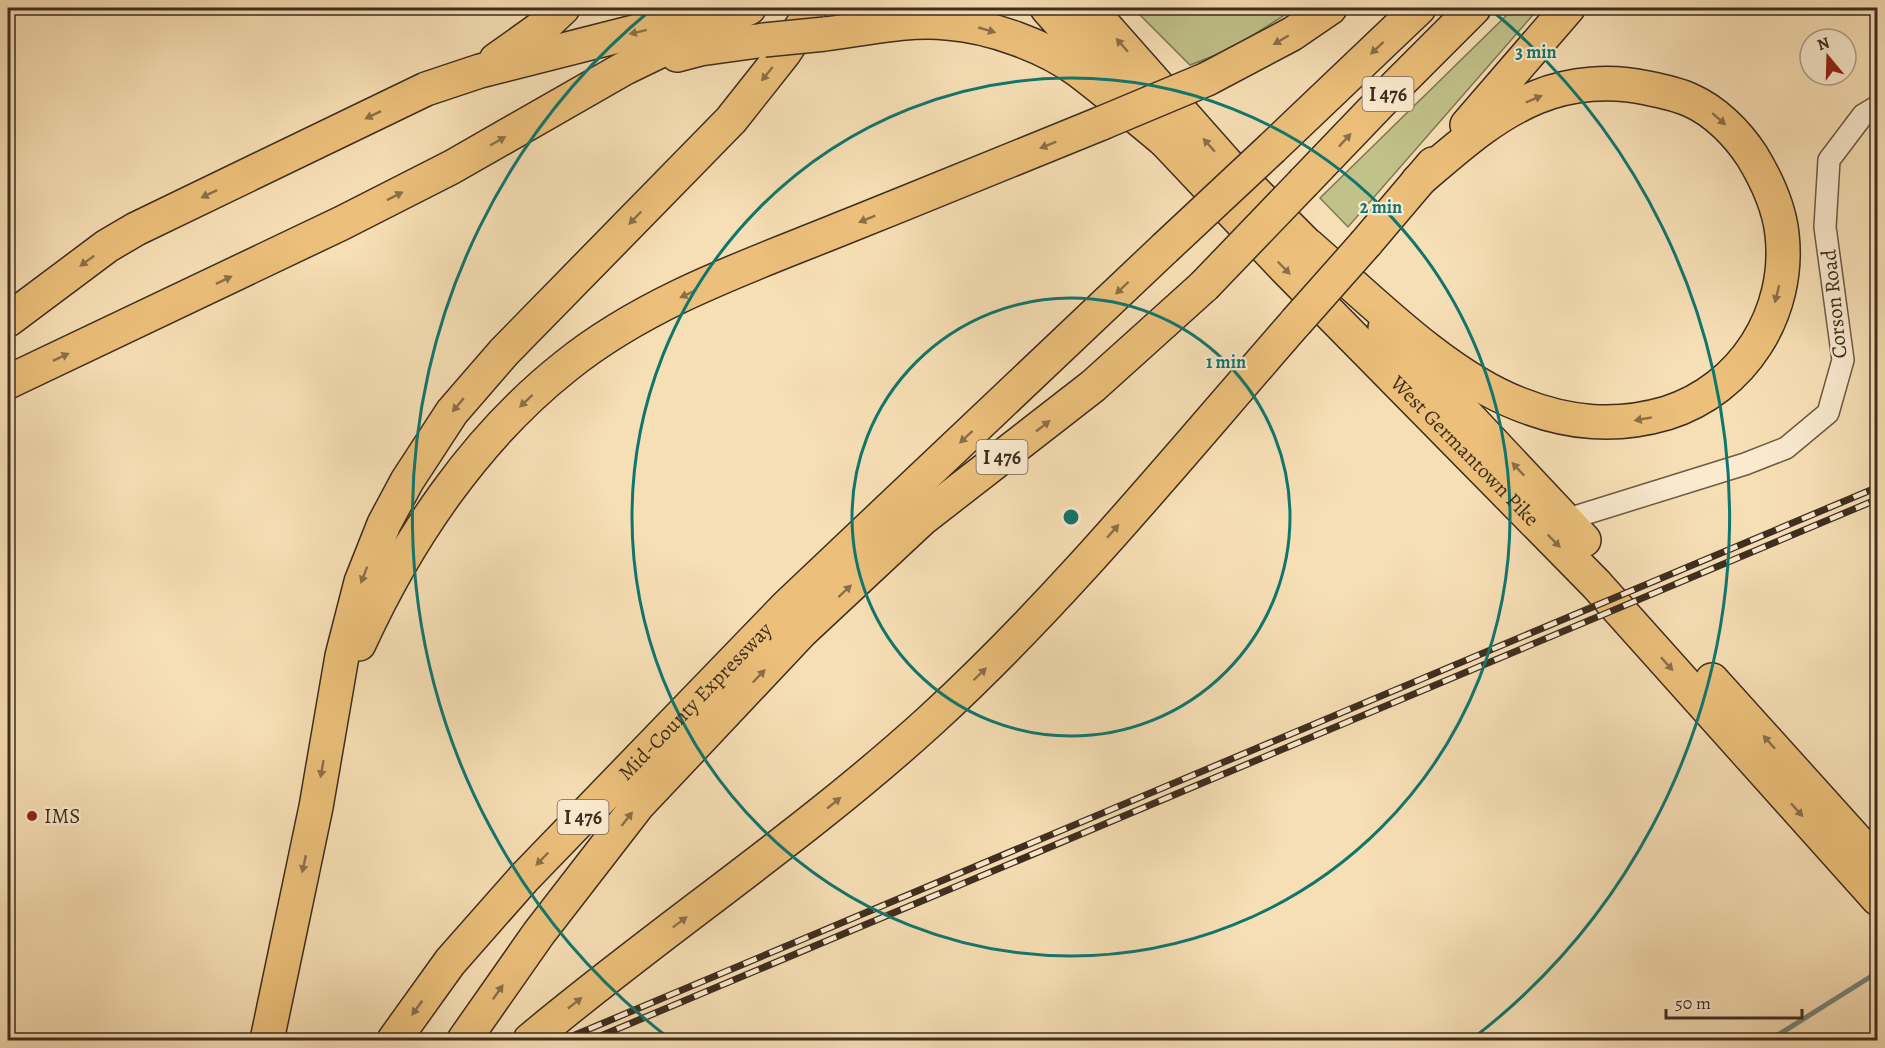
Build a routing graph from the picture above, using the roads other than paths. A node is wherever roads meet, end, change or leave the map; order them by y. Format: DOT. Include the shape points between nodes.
graph roads {
  1 [pos="563,8"];
  2 [pos="714,8"];
  3 [pos="749,8"];
  4 [pos="1047,8"];
  5 [pos="1089,8"];
  6 [pos="1330,8"];
  7 [pos="1419,8"];
  8 [pos="1474,8"];
  9 [pos="1568,8"];
  10 [pos="817,21"];
  11 [pos="480,71"];
  12 [pos="568,102"];
  13 [pos="1878,106"];
  14 [pos="1164,140"];
  15 [pos="1419,181"];
  16 [pos="1309,246"];
  17 [pos="8,320"];
  18 [pos="8,382"];
  19 [pos="1565,520"];
  20 [pos="795,618"];
  21 [pos="329,731"];
  22 [pos="1878,864"];
  23 [pos="1878,899"];
  24 [pos="267,1041"];
  25 [pos="394,1041"];
  26 [pos="464,1041"];
  27 [pos="530,1041"];
  1 -- 11 [label="main road"];
  2 -- 11 [label="main road, one-way" via="677,22"];
  3 -- 12 [label="main road" via="625,68"];
  4 -- 14 [label="main road, West Germantown Pike"];
  16 -- 5 [label="main road, West Germantown Pike, one-way" via="1226,163"];
  6 -- 21 [label="main road, one-way, bridge" via="1292,34 1207,79 745,267 657,308 609,335 566,366 521,405 470,460 418,535 373,614 348,668"];
  7 -- 20 [label="main road, I 476, one-way, bridge" via="1165,248"];
  20 -- 8 [label="main road, I 476, one-way, bridge" via="1093,386 1204,286"];
  9 -- 15 [label="main road"];
  10 -- 12 [label="main road, bridge" via="764,40 672,57"];
  10 -- 14 [label="main road, one-way" via="892,25 946,22 1008,37 1078,70"];
  10 -- 21 [label="main road, one-way" via="804,23 731,120 504,352 452,412 384,524 361,582 342,656"];
  11 -- 17 [label="main road, one-way" via="426,89 136,229"];
  18 -- 12 [label="main road, one-way" via="342,223"];
  13 -- 19 [label="street, Corson Road" via="1863,115 1829,160 1825,227 1843,360 1828,413 1786,448"];
  14 -- 23 [label="main road, West Germantown Pike, one-way" via="1282,266 1596,584"];
  15 -- 16 [label="main road, one-way" via="1479,129 1514,108 1555,91 1593,84 1630,84 1692,100 1713,113 1747,148 1774,203 1782,233 1783,262 1772,315 1736,371 1713,392 1683,408 1650,418 1618,423 1583,422 1520,405 1462,374 1402,328"];
  27 -- 15 [label="main road, one-way, bridge" via="788,840 930,721 1001,654"];
  19 -- 16 [label="main road, West Germantown Pike, one-way"];
  22 -- 19 [label="main road, West Germantown Pike, one-way"];
  20 -- 25 [label="main road, Mid-County Expressway / I 476, one-way" via="524,878 450,962"];
  26 -- 20 [label="main road, Mid-County Expressway / I 476, one-way" via="539,933 638,806"];
  21 -- 24 [label="main road, one-way"];
}
